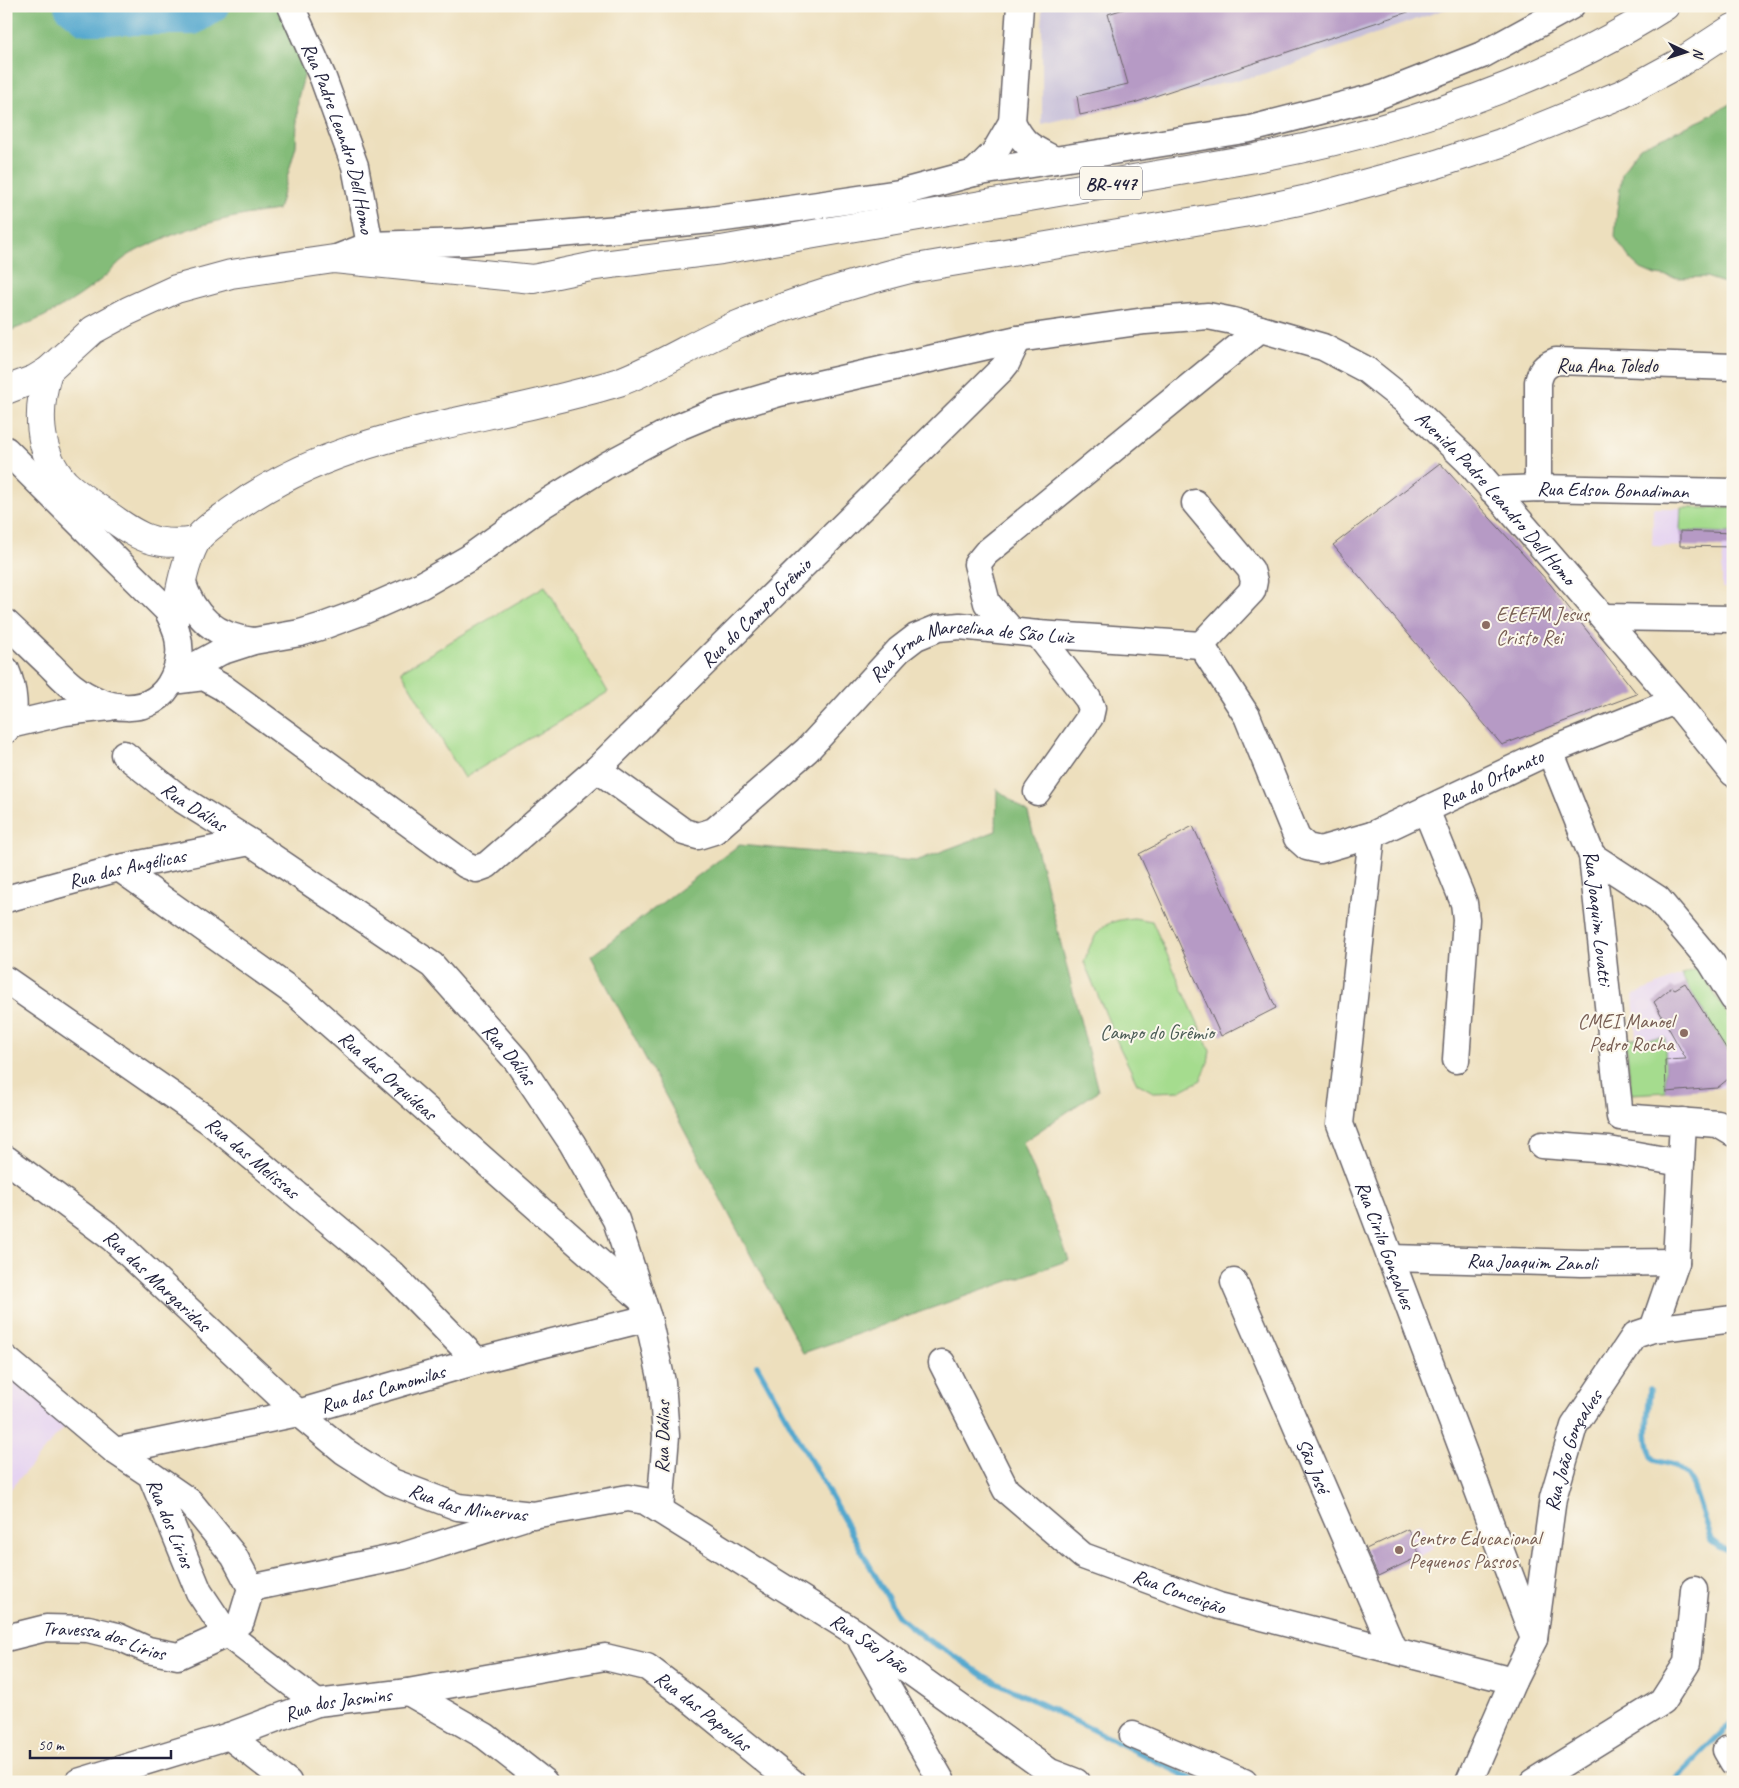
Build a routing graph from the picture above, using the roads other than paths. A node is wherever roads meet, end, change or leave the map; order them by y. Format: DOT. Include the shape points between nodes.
graph roads {
  1 [pos="291,6"];
  2 [pos="1020,6"];
  3 [pos="1571,6"];
  4 [pos="1665,6"];
  5 [pos="1733,28"];
  6 [pos="1012,122"];
  7 [pos="1055,160"];
  8 [pos="974,173"];
  9 [pos="370,245"];
  10 [pos="334,259"];
  11 [pos="1260,329"];
  12 [pos="1018,339"];
  13 [pos="1733,367"];
  14 [pos="48,371"];
  15 [pos="6,390"];
  16 [pos="6,450"];
  17 [pos="1538,488"];
  18 [pos="1492,490"];
  19 [pos="1733,492"];
  20 [pos="1195,504"];
  21 [pos="196,541"];
  22 [pos="182,582"];
  23 [pos="1602,616"];
  24 [pos="1733,619"];
  25 [pos="174,622"];
  26 [pos="6,623"];
  27 [pos="1012,632"];
  28 [pos="1038,634"];
  29 [pos="254,641"];
  30 [pos="1201,645"];
  31 [pos="6,670"];
  32 [pos="172,681"];
  33 [pos="1675,701"];
  34 [pos="134,707"];
  35 [pos="8,727"];
  36 [pos="1723,747"];
  37 [pos="1550,751"];
  38 [pos="124,754"];
  39 [pos="597,769"];
  40 [pos="1733,773"];
  41 [pos="1037,792"];
  42 [pos="1426,810"];
  43 [pos="1372,835"];
  44 [pos="250,842"];
  45 [pos="1592,856"];
  46 [pos="119,868"];
  47 [pos="6,899"];
  48 [pos="6,980"];
  49 [pos="1733,998"];
  50 [pos="1456,1060"];
  51 [pos="1620,1117"];
  52 [pos="1683,1122"];
  53 [pos="1733,1133"];
  54 [pos="1542,1145"];
  55 [pos="1610,1150"];
  56 [pos="6,1159"];
  57 [pos="1681,1163"];
  58 [pos="1390,1258"];
  59 [pos="1676,1262"];
  60 [pos="1234,1282"];
  61 [pos="645,1310"];
  62 [pos="1733,1319"];
  63 [pos="1654,1329"];
  64 [pos="6,1359"];
  65 [pos="477,1362"];
  66 [pos="942,1363"];
  67 [pos="298,1413"];
  68 [pos="114,1451"];
  69 [pos="151,1475"];
  70 [pos="660,1510"];
  71 [pos="533,1515"];
  72 [pos="251,1588"];
  73 [pos="1694,1590"];
  74 [pos="227,1634"];
  75 [pos="858,1634"];
  76 [pos="6,1638"];
  77 [pos="1534,1639"];
  78 [pos="1392,1649"];
  79 [pos="605,1657"];
  80 [pos="1513,1681"];
  81 [pos="408,1692"];
  82 [pos="316,1703"];
  83 [pos="1133,1735"];
  84 [pos="229,1736"];
  85 [pos="78,1782"];
  86 [pos="288,1782"];
  87 [pos="544,1782"];
  88 [pos="792,1782"];
  89 [pos="942,1782"];
  90 [pos="1076,1782"];
  91 [pos="1244,1782"];
  92 [pos="1468,1782"];
  93 [pos="1533,1782"];
  1 -- 9 [label="street, Rua Padre Leandro Dell Homo" via="323,78 355,166"];
  2 -- 6 [label="street"];
  3 -- 7 [label="street" via="1482,55 1375,97 1250,129"];
  4 -- 10 [label="main road, BR-447" via="1567,60 1480,97 1322,145 1255,158 741,246 595,266 533,279"];
  5 -- 21 [label="main road, BR-447" via="1681,62 1622,94 1501,143 1437,164 1243,213 910,269 779,309 620,381 496,414 394,436 337,454 262,490"];
  6 -- 7 [label="street" via="1021,139"];
  6 -- 8 [label="street" via="994,153"];
  7 -- 8 [label="street"];
  8 -- 9 [label="street" via="899,193 710,220 464,242"];
  9 -- 10 [label="street"];
  10 -- 14 [label="main road" via="231,274 176,289 93,330"];
  11 -- 12 [label="street, Avenida Padre Leandro Dell Homo" via="1208,316 1145,320"];
  11 -- 18 [label="street, Avenida Padre Leandro Dell Homo" via="1323,347 1365,369 1468,461"];
  11 -- 27 [label="street" via="986,553 977,564 988,603"];
  12 -- 29 [label="street, Avenida Padre Leandro Dell Homo" via="779,393 712,413 676,428 607,465 541,506 469,558 422,585 323,626"];
  12 -- 39 [label="street, Rua do Campo Grêmio" via="1002,369"];
  13 -- 17 [label="street, Rua Ana Toledo" via="1556,362 1545,366 1538,382"];
  14 -- 15 [label="main road"];
  14 -- 21 [label="main road" via="41,407 42,435 49,461 64,481 131,532 171,543"];
  16 -- 25 [label="street" via="167,610"];
  17 -- 18 [label="street, Rua Edson Bonadiman"];
  17 -- 19 [label="street, Rua Edson Bonadiman"];
  18 -- 23 [label="street, Avenida Padre Leandro Dell Homo"];
  20 -- 30 [label="street" via="1251,570 1254,581 1252,591"];
  21 -- 22 [label="main road"];
  22 -- 25 [label="main road"];
  22 -- 29 [label="street" via="190,603 206,622 228,636"];
  23 -- 24 [label="street"];
  23 -- 33 [label="street, Avenida Padre Leandro Dell Homo"];
  25 -- 32 [label="street" via="180,649"];
  26 -- 34 [label="street" via="82,694 108,704"];
  27 -- 28 [label="street, Rua Irma Marcelina de São Luiz"];
  27 -- 39 [label="street, Rua Irma Marcelina de São Luiz" via="960,626 938,628 916,637 882,666 807,750 714,831 698,836 684,832"];
  28 -- 30 [label="street, Rua Irma Marcelina de São Luiz"];
  28 -- 41 [label="street" via="1092,708 1090,717"];
  29 -- 32 [label="street" via="220,652"];
  30 -- 43 [label="street, Rua do Orfanato" via="1247,716 1297,838 1307,847 1320,850"];
  31 -- 35 [label="street" via="13,699"];
  32 -- 34 [label="street" via="159,698"];
  32 -- 39 [label="street, Rua do Campo Grêmio" via="204,677 222,687 466,865 476,869 486,865"];
  33 -- 36 [label="street, Avenida Padre Leandro Dell Homo"];
  33 -- 37 [label="street, Rua do Orfanato"];
  34 -- 35 [label="street" via="64,712"];
  36 -- 40 [label="street, Avenida Padre Leandro Dell Homo"];
  37 -- 42 [label="street, Rua do Orfanato"];
  37 -- 45 [label="street, Rua Joaquim Lovatti"];
  38 -- 44 [label="street, Rua Dálias" via="178,797"];
  42 -- 43 [label="street, Rua do Orfanato"];
  42 -- 50 [label="street" via="1464,903 1466,919"];
  43 -- 58 [label="street, Rua Cirilo Gonçalves" via="1340,1124"];
  44 -- 46 [label="street, Rua das Angélicas"];
  44 -- 61 [label="street, Rua Dálias" via="432,965 476,1012 517,1061 572,1143 616,1220"];
  45 -- 49 [label="street" via="1658,899 1711,962"];
  45 -- 51 [label="street, Rua Joaquim Lovatti"];
  46 -- 47 [label="street, Rua das Angélicas"];
  46 -- 61 [label="street, Rua das Orquídeas" via="296,994"];
  48 -- 65 [label="street, Rua das Melissas" via="208,1120 391,1273"];
  51 -- 52 [label="street"];
  51 -- 55 [label="street"];
  52 -- 53 [label="street" via="1718,1124"];
  52 -- 57 [label="street"];
  54 -- 55 [label="street"];
  55 -- 57 [label="street"];
  56 -- 67 [label="street, Rua das Margaridas" via="112,1238"];
  57 -- 59 [label="street"];
  58 -- 59 [label="street, Rua Joaquim Zanoli"];
  58 -- 77 [label="street, Rua Cirilo Gonçalves"];
  59 -- 63 [label="street"];
  60 -- 78 [label="street, São José"];
  61 -- 65 [label="street, Rua das Camomilas"];
  61 -- 70 [label="street, Rua Dálias" via="662,1382 666,1436"];
  62 -- 63 [label="street, Rua João Gonçalves"];
  63 -- 77 [label="street, Rua João Gonçalves" via="1634,1335 1574,1426 1554,1498"];
  64 -- 68 [label="street, Rua dos Lírios"];
  65 -- 67 [label="street, Rua das Camomilas"];
  66 -- 78 [label="street, Rua Conceição" via="1006,1490 1083,1556 1219,1606"];
  67 -- 68 [label="street, Rua das Camomilas"];
  67 -- 71 [label="street, Rua das Minervas" via="344,1451 392,1482 458,1507"];
  68 -- 69 [label="street, Rua dos Lírios"];
  69 -- 72 [label="street" via="190,1502 234,1556"];
  69 -- 74 [label="street, Rua dos Lírios" via="199,1592"];
  70 -- 71 [label="street, Rua das Minervas" via="645,1501 628,1498"];
  70 -- 75 [label="street, Rua São João"];
  71 -- 72 [label="street" via="403,1556"];
  72 -- 74 [label="street" via="241,1622"];
  73 -- 93 [label="street" via="1687,1663 1662,1702"];
  74 -- 76 [label="street, Travessa dos Lírios" via="178,1656 148,1650 117,1636 88,1629 46,1628"];
  74 -- 82 [label="street, Rua dos Lírios"];
  75 -- 89 [label="street"];
  75 -- 90 [label="street, Rua São João" via="1050,1772"];
  77 -- 80 [label="street, Rua João Gonçalves"];
  78 -- 80 [label="street, Rua Conceição"];
  79 -- 81 [label="street, Rua dos Jasmins"];
  79 -- 88 [label="street, Rua das Papoulas" via="647,1667"];
  80 -- 92 [label="street, Rua João Gonçalves"];
  81 -- 82 [label="street, Rua dos Jasmins"];
  81 -- 87 [label="street" via="485,1736"];
  82 -- 84 [label="street, Rua dos Jasmins"];
  83 -- 91 [label="street"];
  84 -- 85 [label="street, Rua dos Jasmins"];
  84 -- 86 [label="street"];
}
